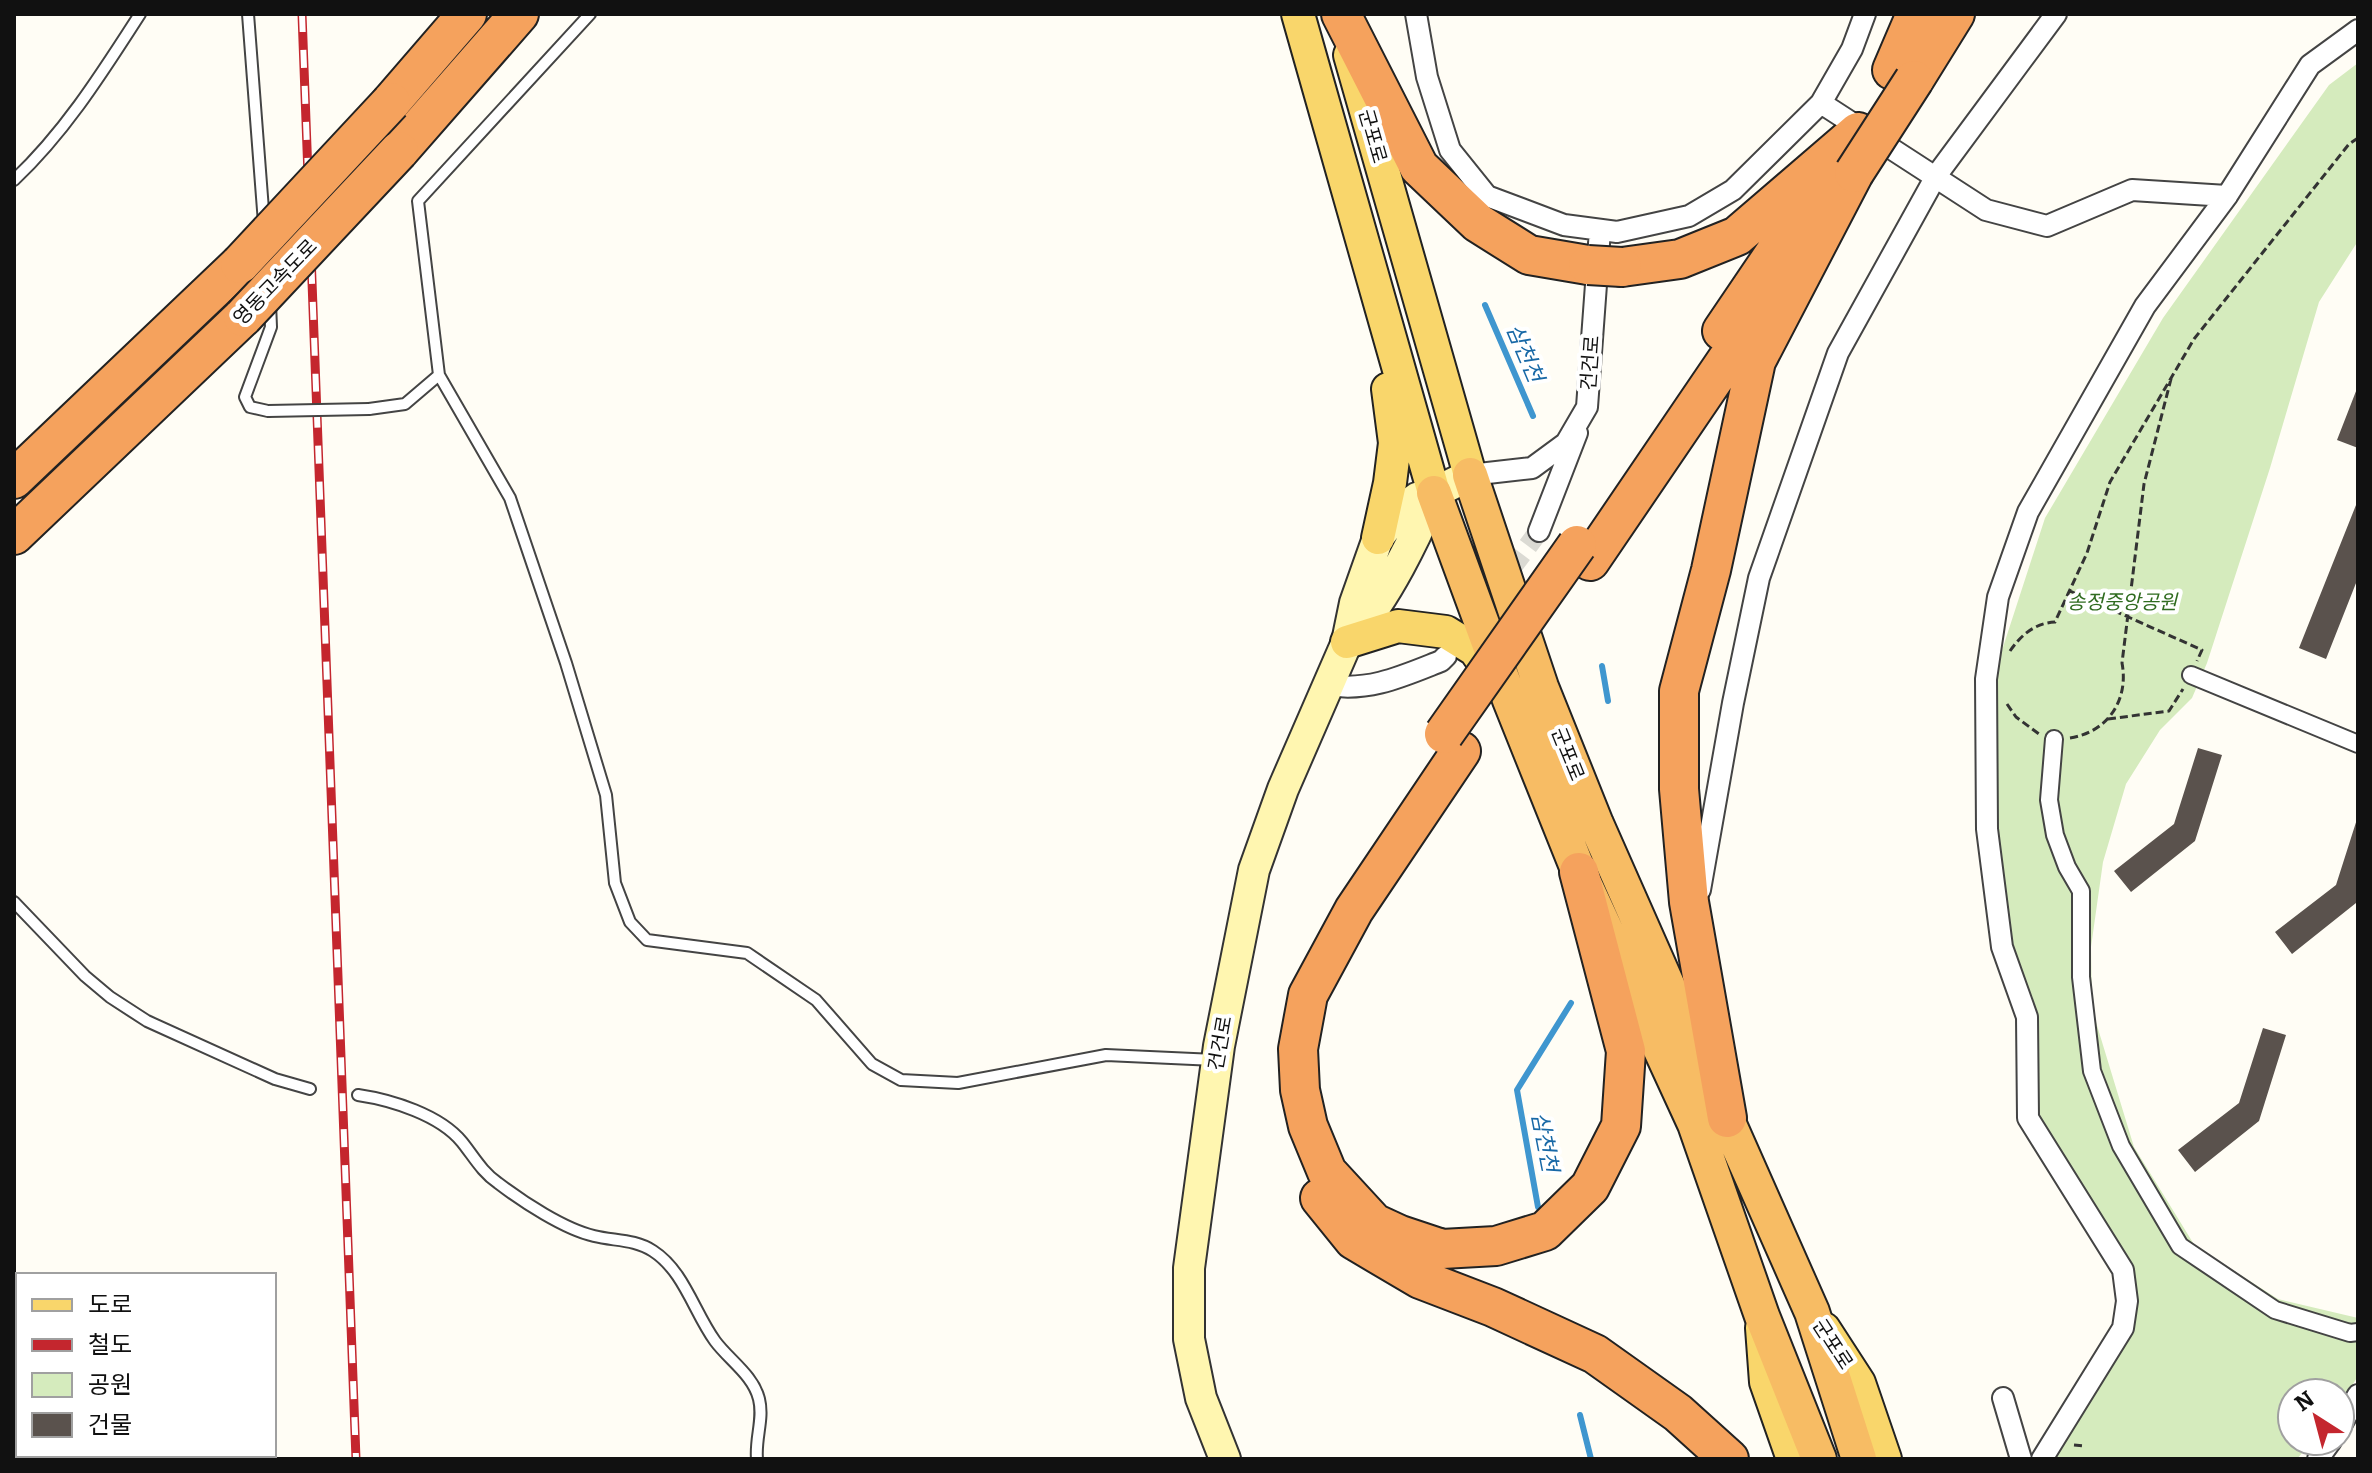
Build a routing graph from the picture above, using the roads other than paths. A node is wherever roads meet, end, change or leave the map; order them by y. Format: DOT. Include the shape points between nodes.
graph roads {
  1 [pos="140,14"];
  2 [pos="248,14"];
  3 [pos="467,14"];
  4 [pos="519,14"];
  5 [pos="590,14"];
  6 [pos="1298,14"];
  7 [pos="1340,14"];
  8 [pos="1416,14"];
  9 [pos="1865,14"];
  10 [pos="1916,14"];
  11 [pos="1955,14"];
  12 [pos="2056,14"];
  13 [pos="2358,30"];
  14 [pos="1903,75"];
  15 [pos="1821,103"];
  16 [pos="1850,155"];
  17 [pos="1936,176"];
  18 [pos="14,180"];
  19 [pos="2227,196"];
  20 [pos="1600,230"];
  21 [pos="258,264"];
  22 [pos="1398,367"];
  23 [pos="439,375"];
  24 [pos="1587,407"];
  25 [pos="1470,475"];
  26 [pos="14,479"];
  27 [pos="1434,493"];
  28 [pos="1539,531"];
  29 [pos="14,535"];
  30 [pos="1378,538"];
  31 [pos="1347,642"];
  32 [pos="1446,656"];
  33 [pos="2191,675"];
  34 [pos="1328,685"];
  35 [pos="1510,700"];
  36 [pos="2054,739"];
  37 [pos="1453,742"];
  38 [pos="2358,744"];
  39 [pos="1579,872"];
  40 [pos="14,902"];
  41 [pos="1693,929"];
  42 [pos="1217,1060"];
  43 [pos="310,1089"];
  44 [pos="358,1095"];
  45 [pos="1727,1118"];
  46 [pos="1812,1312"];
  47 [pos="1762,1316"];
  48 [pos="2358,1332"];
  49 [pos="2003,1398"];
  50 [pos="757,1459"];
  51 [pos="1225,1459"];
  52 [pos="1729,1459"];
  53 [pos="1793,1459"];
  54 [pos="1819,1459"];
  55 [pos="1859,1459"];
  56 [pos="1885,1459"];
  57 [pos="2021,1459"];
  58 [pos="2042,1459"];
  1 -- 18 [label="lane" via="90,92"];
  2 -- 21 [label="lane"];
  3 -- 21 [label="highway, 영동고속도로, bridge"];
  4 -- 29 [label="highway, 영동고속도로, bridge" via="243,317"];
  5 -- 23 [label="lane" via="418,201"];
  6 -- 22 [label="main road, 군포로"];
  7 -- 16 [label="highway" via="1419,167 1478,223 1529,255 1605,266 1680,259 1737,236 1800,184"];
  7 -- 25 [label="main road, 군포로"];
  8 -- 20 [label="street" via="1427,77 1450,150 1487,196 1564,225"];
  9 -- 15 [label="street"];
  10 -- 14 [label="highway"];
  11 -- 14 [label="highway"];
  12 -- 17 [label="street"];
  13 -- 19 [label="street" via="2310,65"];
  14 -- 16 [label="highway"];
  15 -- 17 [label="street"];
  15 -- 20 [label="street" via="1733,190 1689,216 1617,232"];
  16 -- 37 [label="highway, bridge"];
  16 -- 41 [label="highway" via="1756,361 1679,691 1679,789"];
  17 -- 19 [label="street" via="1986,210 2047,226 2132,190"];
  17 -- 41 [label="street" via="1838,353 1759,578"];
  19 -- 58 [label="street" via="2145,306 2028,512 1998,597 1986,679 1987,829 2002,947 2027,1017 2028,1118 2123,1270 2127,1301 2123,1328"];
  20 -- 24 [label="street, 건건로"];
  21 -- 23 [label="lane, bridge" via="271,327 245,397 250,407 268,411 405,404"];
  21 -- 26 [label="highway, 영동고속도로"];
  22 -- 27 [label="main road, 군포로"];
  22 -- 30 [label="main road" via="1387,378 1395,443"];
  23 -- 42 [label="lane" via="510,498 606,795 615,883 630,922 647,940 747,953 816,1000 872,1064 901,1080 958,1083 1106,1055"];
  24 -- 25 [label="street, 건건로" via="1566,443 1532,468"];
  24 -- 28 [label="street"];
  25 -- 27 [label="main road, 건건로"];
  25 -- 45 [label="highway, 군포로" via="1546,701"];
  27 -- 30 [label="main road, 건건로" via="1398,512"];
  27 -- 31 [label="main road, 건건로" via="1367,620"];
  27 -- 35 [label="highway, 군포로"];
  30 -- 31 [label="main road, 건건로"];
  31 -- 34 [label="main road, 건건로"];
  31 -- 35 [label="main road" via="1398,626 1446,632 1475,650"];
  32 -- 34 [label="street" via="1380,685"];
  33 -- 38 [label="street"];
  34 -- 42 [label="main road, 건건로" via="1254,870"];
  35 -- 39 [label="highway, 군포로"];
  36 -- 48 [label="street" via="2049,800 2055,835 2081,891 2081,977 2092,1071 2121,1146 2180,1246 2275,1310"];
  37 -- 39 [label="highway" via="1308,995 1298,1049 1305,1114 1327,1172 1374,1223 1442,1249 1496,1246 1545,1231 1590,1187 1621,1126 1626,1051"];
  37 -- 52 [label="highway" via="1336,897 1290,986 1277,1039 1276,1087 1298,1158 1309,1185 1354,1240 1420,1279 1595,1354 1678,1413"];
  39 -- 47 [label="highway, 군포로" via="1695,1124"];
  40 -- 43 [label="lane" via="85,976 134,1013 275,1079"];
  41 -- 45 [label="highway"];
  42 -- 51 [label="main road, 건건로" via="1189,1268 1189,1339 1201,1398"];
  44 -- 50 [label="lane" via="449,1128 477,1165 518,1196 573,1228 651,1249 669,1265 714,1339 758,1395 762,1414"];
  45 -- 46 [label="highway, 군포로"];
  46 -- 55 [label="highway"];
  46 -- 56 [label="main road, 군포로" via="1859,1383"];
  47 -- 53 [label="main road, 군포로" via="1766,1382"];
  47 -- 54 [label="highway"];
  49 -- 57 [label="street"];
}
